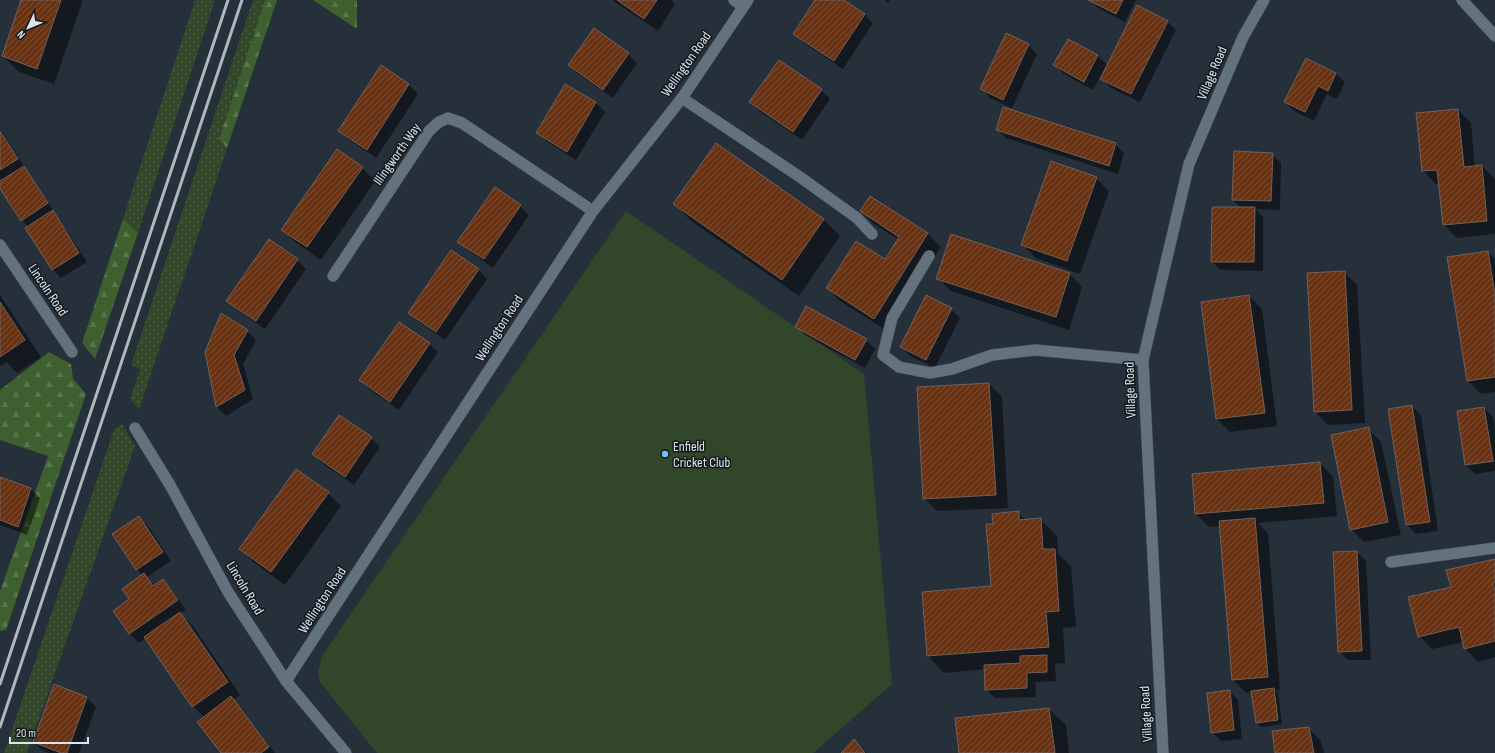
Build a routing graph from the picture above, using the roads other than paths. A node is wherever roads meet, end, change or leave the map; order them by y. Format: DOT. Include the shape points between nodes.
graph roads {
  1 [pos="734,0"];
  2 [pos="1264,0"];
  3 [pos="1462,0"];
  4 [pos="745,3"];
  5 [pos="1495,36"];
  6 [pos="682,98"];
  7 [pos="593,211"];
  8 [pos="872,234"];
  9 [pos="0,245"];
  10 [pos="929,256"];
  11 [pos="333,276"];
  12 [pos="72,352"];
  13 [pos="1143,360"];
  14 [pos="135,428"];
  15 [pos="1495,548"];
  16 [pos="1392,562"];
  17 [pos="286,681"];
  18 [pos="346,753"];
  19 [pos="1163,753"];
  1 -- 4 [label="street"];
  2 -- 13 [label="street, Village Road" via="1243,37 1189,164"];
  3 -- 5 [label="street"];
  4 -- 6 [label="street, Wellington Road"];
  6 -- 7 [label="street, Wellington Road"];
  6 -- 8 [label="street" via="858,218"];
  7 -- 11 [label="street, Illingworth Way" via="462,123 448,118 438,122 429,131"];
  7 -- 17 [label="street, Wellington Road"];
  9 -- 12 [label="street, Lincoln Road"];
  10 -- 13 [label="street" via="892,318 882,355 899,367 930,373 952,369 992,355 1035,350"];
  13 -- 19 [label="street, Village Road"];
  14 -- 17 [label="street, Lincoln Road" via="170,485 228,592"];
  15 -- 16 [label="street"];
  17 -- 18 [label="street, Lincoln Road"];
}
